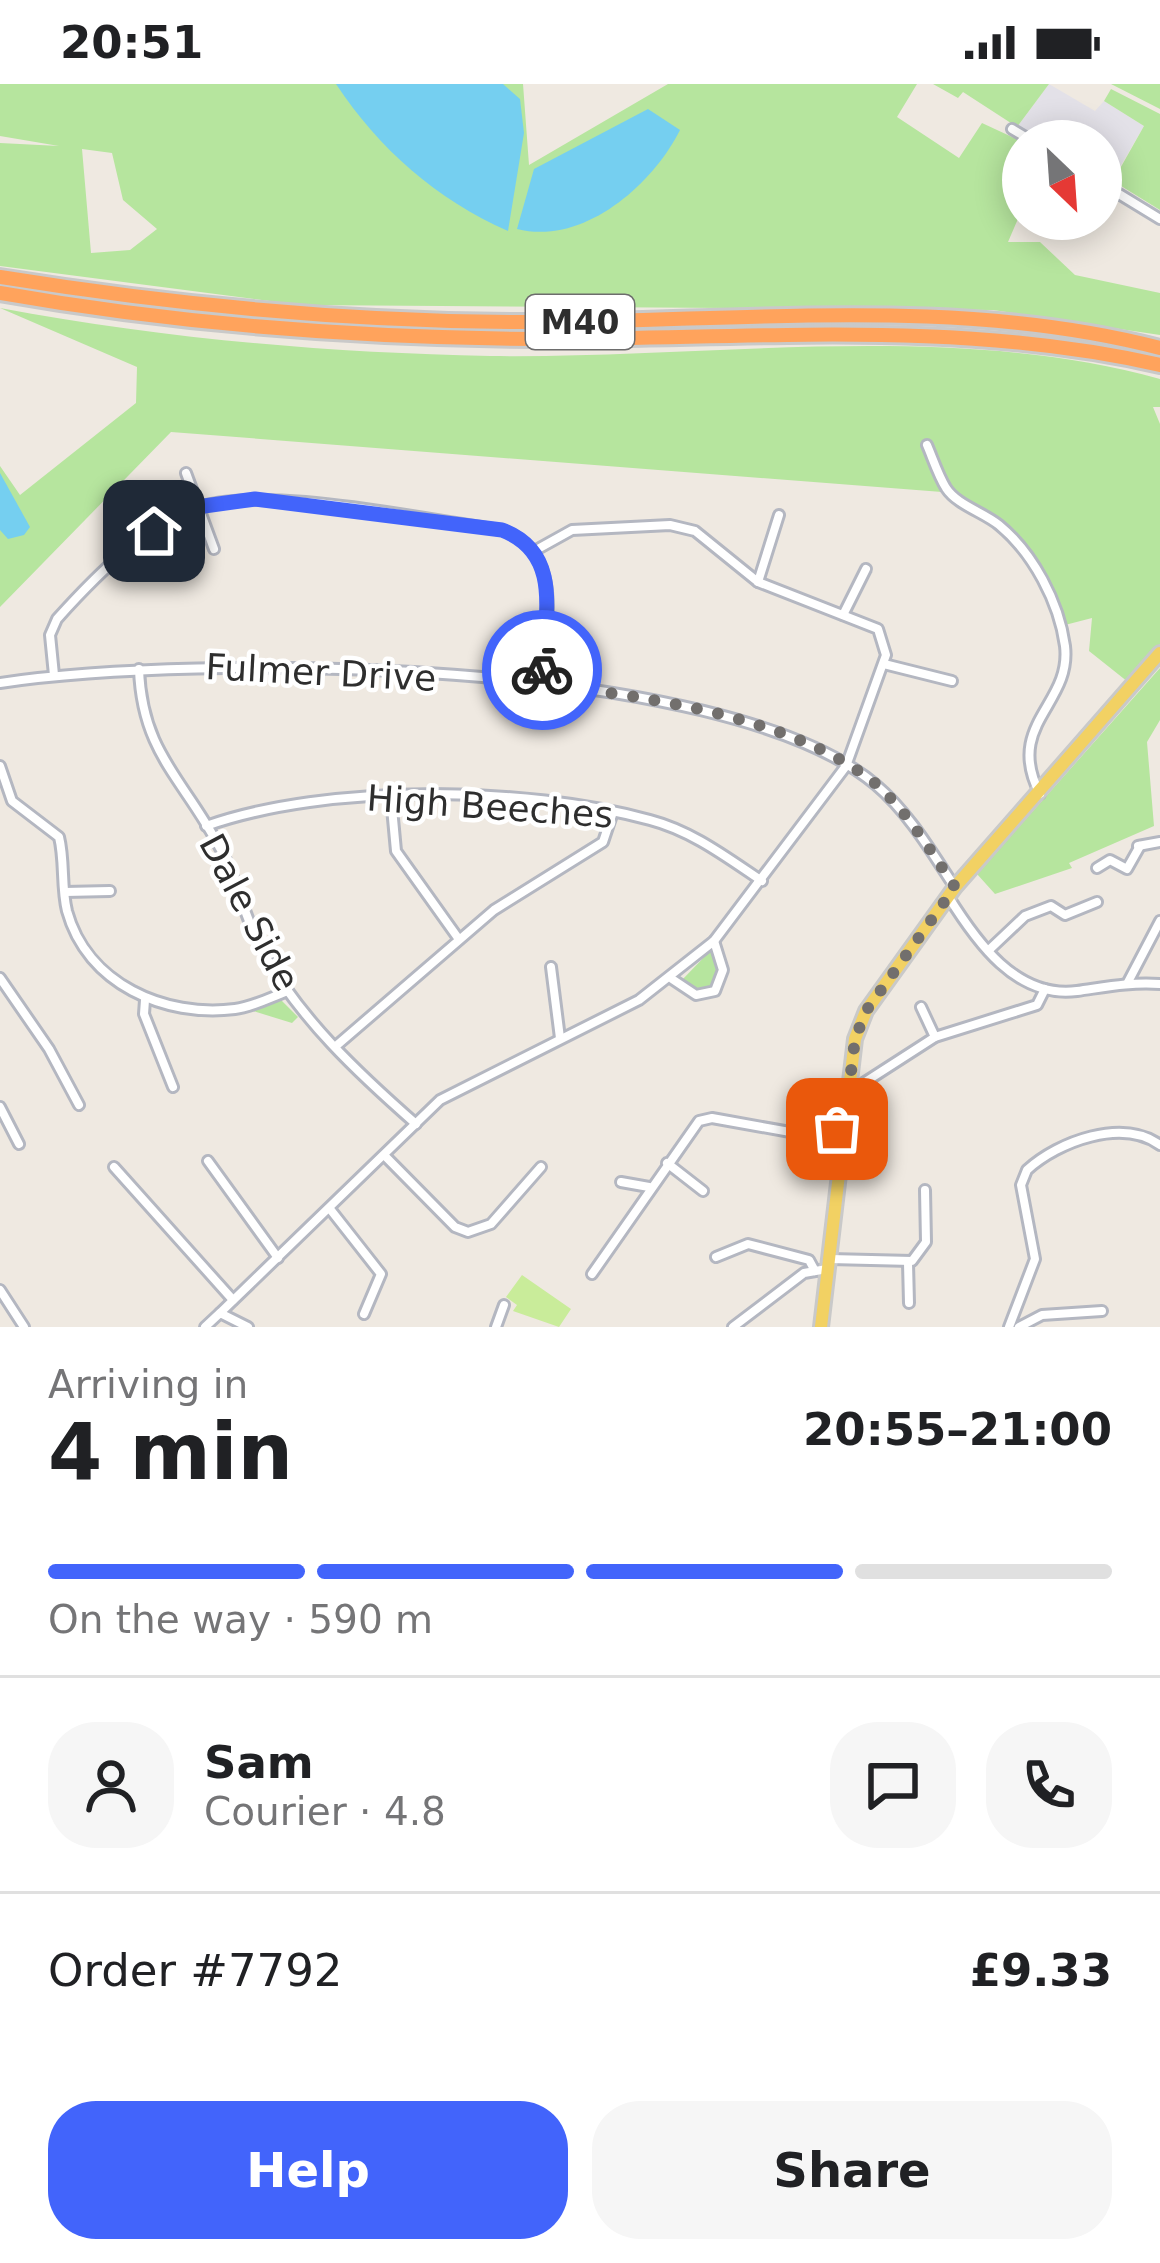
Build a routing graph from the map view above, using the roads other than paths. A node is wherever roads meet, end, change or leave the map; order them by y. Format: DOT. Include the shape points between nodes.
graph roads {
  1 [pos="1122,196"];
  2 [pos="1160,219"];
  3 [pos="0,277"];
  4 [pos="0,293"];
  5 [pos="1160,348"];
  6 [pos="1160,365"];
  7 [pos="927,445"];
  8 [pos="186,473"];
  9 [pos="197,507"];
  10 [pos="779,515"];
  11 [pos="214,549"];
  12 [pos="536,550"];
  13 [pos="866,568"];
  14 [pos="758,581"];
  15 [pos="842,616"];
  16 [pos="1160,653"];
  17 [pos="883,664"];
  18 [pos="139,669"];
  19 [pos="54,675"];
  20 [pos="952,681"];
  21 [pos="0,682"];
  22 [pos="541,685"];
  23 [pos="0,766"];
  24 [pos="846,766"];
  25 [pos="2,786"];
  26 [pos="1040,794"];
  27 [pos="391,797"];
  28 [pos="613,812"];
  29 [pos="206,826"];
  30 [pos="1160,842"];
  31 [pos="1096,868"];
  32 [pos="762,880"];
  33 [pos="110,891"];
  34 [pos="65,892"];
  35 [pos="952,892"];
  36 [pos="1097,902"];
  37 [pos="1160,921"];
  38 [pos="458,938"];
  39 [pos="714,941"];
  40 [pos="989,950"];
  41 [pos="551,967"];
  42 [pos="672,979"];
  43 [pos="1128,982"];
  44 [pos="1,983"];
  45 [pos="1160,984"];
  46 [pos="1046,989"];
  47 [pos="288,991"];
  48 [pos="145,1000"];
  49 [pos="921,1007"];
  50 [pos="935,1037"];
  51 [pos="560,1038"];
  52 [pos="336,1046"];
  53 [pos="862,1084"];
  54 [pos="173,1087"];
  55 [pos="79,1105"];
  56 [pos="0,1107"];
  57 [pos="416,1124"];
  58 [pos="844,1129"];
  59 [pos="20,1144"];
  60 [pos="1160,1145"];
  61 [pos="385,1156"];
  62 [pos="208,1161"];
  63 [pos="667,1162"];
  64 [pos="541,1167"];
  65 [pos="114,1168"];
  66 [pos="621,1182"];
  67 [pos="650,1187"];
  68 [pos="925,1190"];
  69 [pos="703,1191"];
  70 [pos="330,1209"];
  71 [pos="716,1257"];
  72 [pos="278,1258"];
  73 [pos="908,1263"];
  74 [pos="824,1266"];
  75 [pos="592,1274"];
  76 [pos="0,1290"];
  77 [pos="233,1300"];
  78 [pos="909,1303"];
  79 [pos="504,1305"];
  80 [pos="1102,1312"];
  81 [pos="220,1313"];
  82 [pos="364,1313"];
  83 [pos="18,1325"];
  84 [pos="205,1327"];
  85 [pos="248,1327"];
  86 [pos="496,1327"];
  87 [pos="733,1327"];
  88 [pos="821,1327"];
  89 [pos="1013,1327"];
  1 -- 2 [label="street"];
  3 -- 5 [label="highway, M40" via="356,318 907,317 1001,322"];
  4 -- 6 [label="highway, M40" via="187,321 374,336 932,335"];
  7 -- 26 [label="street" via="948,492 1030,556 1050,597 1065,649 1028,742 1028,771"];
  8 -- 9 [label="street"];
  9 -- 11 [label="street"];
  9 -- 12 [label="street" via="255,499 480,527"];
  9 -- 19 [label="street" via="154,531 57,619 50,635"];
  10 -- 14 [label="street"];
  12 -- 14 [label="street" via="572,530 670,526 695,531"];
  12 -- 22 [label="street" via="548,583"];
  13 -- 15 [label="street"];
  14 -- 15 [label="street"];
  15 -- 17 [label="street" via="884,635"];
  16 -- 26 [label="main road"];
  17 -- 20 [label="street"];
  17 -- 24 [label="street"];
  18 -- 19 [label="street, Fulmer Drive"];
  18 -- 22 [label="street, Fulmer Drive" via="280,665"];
  18 -- 29 [label="street, Dale Side" via="161,764"];
  19 -- 21 [label="street, Fulmer Drive"];
  22 -- 24 [label="street, Fulmer Drive" via="757,727"];
  23 -- 25 [label="street"];
  24 -- 32 [label="street"];
  24 -- 35 [label="street, Fulmer Drive" via="898,808"];
  25 -- 34 [label="street" via="58,837"];
  26 -- 35 [label="main road"];
  27 -- 28 [label="street, High Beeches"];
  27 -- 29 [label="street, High Beeches" via="280,802"];
  27 -- 38 [label="street" via="397,851"];
  28 -- 32 [label="street, High Beeches" via="691,835"];
  28 -- 38 [label="street" via="603,842"];
  29 -- 47 [label="street, Dale Side"];
  30 -- 31 [label="street" via="1138,846 1127,869 1110,860"];
  32 -- 39 [label="street"];
  33 -- 34 [label="street"];
  34 -- 48 [label="street" via="80,943"];
  35 -- 40 [label="street, Fulmer Drive"];
  35 -- 58 [label="main road" via="866,1011"];
  36 -- 40 [label="street" via="1065,916 1051,905 1037,910"];
  37 -- 43 [label="street"];
  38 -- 52 [label="street"];
  39 -- 42 [label="street"];
  39 -- 42 [label="street" via="723,970 715,991 696,995"];
  40 -- 46 [label="street, Fulmer Drive" via="1018,978"];
  41 -- 51 [label="street"];
  42 -- 51 [label="street"];
  43 -- 45 [label="street"];
  43 -- 46 [label="street"];
  44 -- 55 [label="street"];
  46 -- 50 [label="street" via="1029,1008"];
  47 -- 48 [label="street" via="225,1010"];
  47 -- 52 [label="street, Dale Side"];
  48 -- 54 [label="street"];
  49 -- 50 [label="street"];
  50 -- 53 [label="street"];
  51 -- 57 [label="street" via="466,1082"];
  52 -- 57 [label="street, Dale Side"];
  56 -- 59 [label="street"];
  57 -- 61 [label="street"];
  58 -- 63 [label="street" via="818,1137 712,1118 691,1127"];
  58 -- 74 [label="main road"];
  60 -- 89 [label="street" via="1116,1131 1027,1170 1022,1195 1035,1259"];
  61 -- 64 [label="street" via="468,1232 491,1224"];
  61 -- 70 [label="street"];
  62 -- 72 [label="street"];
  63 -- 67 [label="street"];
  63 -- 69 [label="street"];
  65 -- 77 [label="street"];
  66 -- 67 [label="street"];
  67 -- 75 [label="street"];
  68 -- 73 [label="street" via="926,1242"];
  70 -- 72 [label="street"];
  70 -- 82 [label="street" via="381,1274"];
  71 -- 74 [label="street" via="748,1244"];
  72 -- 77 [label="street"];
  73 -- 74 [label="street"];
  73 -- 78 [label="street"];
  74 -- 87 [label="street"];
  74 -- 88 [label="main road"];
  76 -- 83 [label="street"];
  77 -- 81 [label="street"];
  79 -- 86 [label="street"];
  80 -- 89 [label="street" via="1042,1315"];
  81 -- 84 [label="street"];
  81 -- 85 [label="street"];
}
